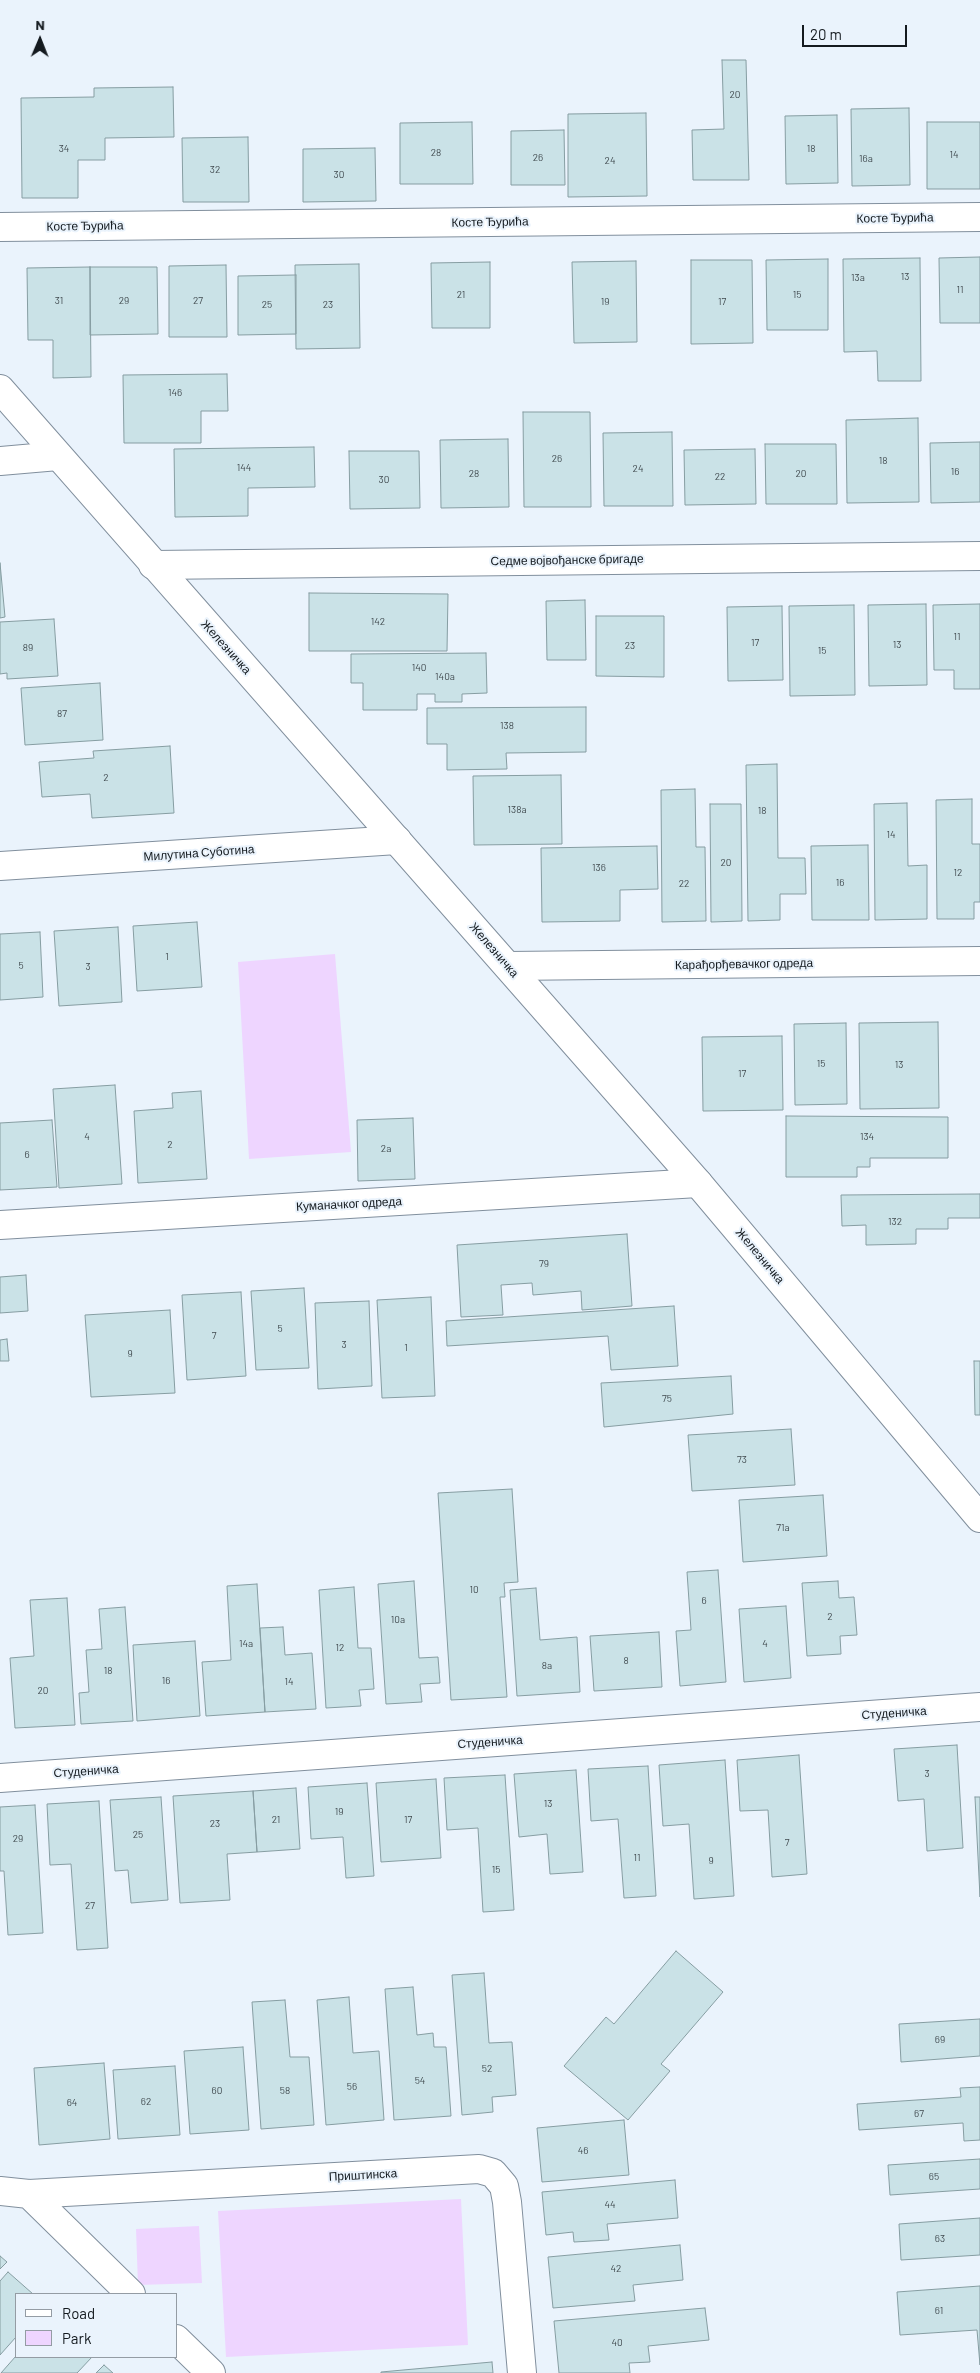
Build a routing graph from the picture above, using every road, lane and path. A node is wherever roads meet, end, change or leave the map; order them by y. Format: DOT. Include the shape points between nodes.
graph roads {
  1 [pos="980,217"];
  2 [pos="0,227"];
  3 [pos="0,389"];
  4 [pos="58,456"];
  5 [pos="0,462"];
  6 [pos="980,556"];
  7 [pos="153,565"];
  8 [pos="397,840"];
  9 [pos="0,866"];
  10 [pos="980,961"];
  11 [pos="508,966"];
  12 [pos="698,1183"];
  13 [pos="0,1225"];
  14 [pos="980,1518"];
  15 [pos="980,1707"];
  16 [pos="0,1778"];
  17 [pos="0,2191"];
  18 [pos="29,2194"];
  19 [pos="130,2293"];
  20 [pos="178,2341"];
  21 [pos="211,2373"];
  22 [pos="522,2373"];
  1 -- 2 [label="street, Косте Ђурића"];
  3 -- 4 [label="street, Железничка"];
  4 -- 5 [label="street"];
  4 -- 7 [label="street, Железничка"];
  6 -- 7 [label="street, Седме војвођанске бригаде"];
  7 -- 8 [label="street, Железничка"];
  8 -- 9 [label="street, Милутина Суботина"];
  8 -- 11 [label="street, Железничка"];
  10 -- 11 [label="street, Карађорђевачког одреда"];
  11 -- 12 [label="street, Железничка"];
  12 -- 13 [label="street, Куманачког одреда"];
  12 -- 14 [label="street, Железничка"];
  15 -- 16 [label="street, Студеничка"];
  17 -- 18 [label="street, Приштинска"];
  18 -- 19 [label="street"];
  18 -- 22 [label="street, Приштинска" via="479,2169 493,2173 504,2186 507,2202"];
  20 -- 21 [label="street"];
}
